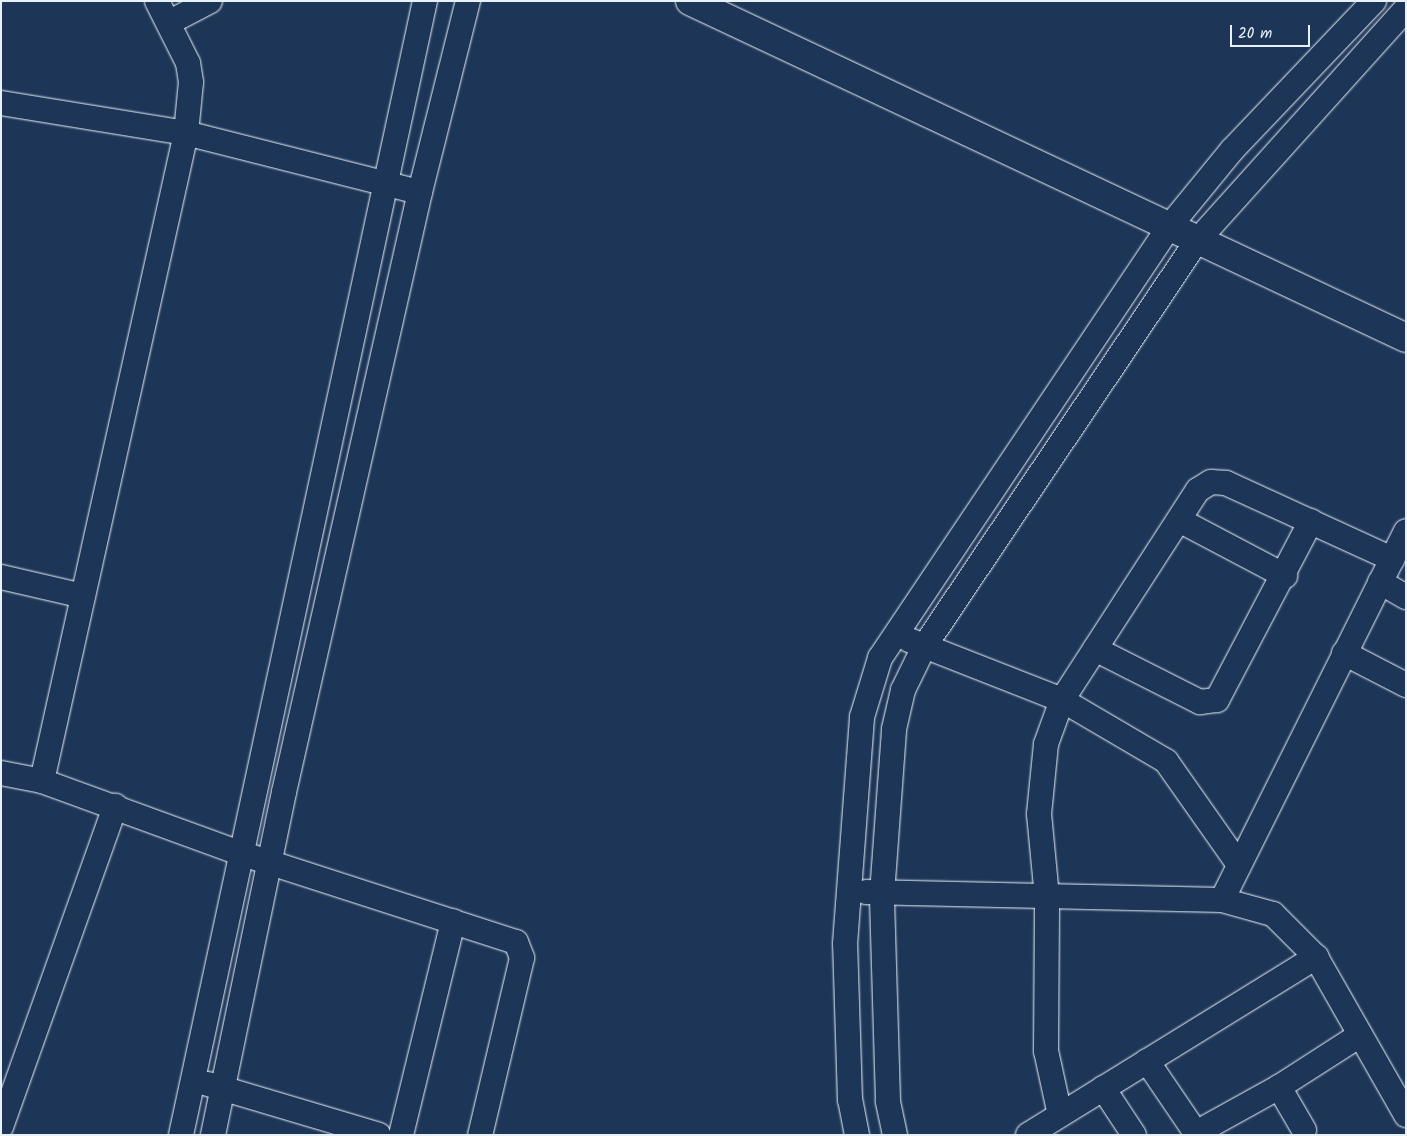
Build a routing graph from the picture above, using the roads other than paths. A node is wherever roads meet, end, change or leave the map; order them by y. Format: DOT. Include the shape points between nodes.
graph roads {
  1 [pos="157,1"];
  2 [pos="210,1"];
  3 [pos="425,1"];
  4 [pos="468,1"];
  5 [pos="690,1"];
  6 [pos="1374,1"];
  7 [pos="1404,15"];
  8 [pos="170,22"];
  9 [pos="1,103"];
  10 [pos="186,132"];
  11 [pos="386,183"];
  12 [pos="420,192"];
  13 [pos="1169,226"];
  14 [pos="1196,241"];
  15 [pos="1406,338"];
  16 [pos="1178,520"];
  17 [pos="1311,522"];
  18 [pos="1406,531"];
  19 [pos="1392,559"];
  20 [pos="1285,576"];
  21 [pos="1,577"];
  22 [pos="1380,582"];
  23 [pos="83,596"];
  24 [pos="1406,597"];
  25 [pos="894,632"];
  26 [pos="924,647"];
  27 [pos="1095,649"];
  28 [pos="1344,653"];
  29 [pos="1406,685"];
  30 [pos="1062,700"];
  31 [pos="1,773"];
  32 [pos="42,781"];
  33 [pos="115,806"];
  34 [pos="240,853"];
  35 [pos="270,859"];
  36 [pos="1239,865"];
  37 [pos="848,891"];
  38 [pos="882,894"];
  39 [pos="1047,897"];
  40 [pos="1222,900"];
  41 [pos="453,921"];
  42 [pos="1316,957"];
  43 [pos="1360,1035"];
  44 [pos="1147,1061"];
  45 [pos="192,1080"];
  46 [pos="1279,1087"];
  47 [pos="224,1088"];
  48 [pos="1104,1088"];
  49 [pos="1399,1090"];
  50 [pos="1060,1115"];
  51 [pos="1406,1116"];
  52 [pos="1,1128"];
  53 [pos="1302,1133"];
  54 [pos="180,1135"];
  55 [pos="213,1135"];
  56 [pos="379,1135"];
  57 [pos="401,1135"];
  58 [pos="480,1135"];
  59 [pos="857,1135"];
  60 [pos="895,1135"];
  61 [pos="1028,1135"];
  62 [pos="1134,1135"];
  1 -- 8 [label="street"];
  2 -- 8 [label="street"];
  3 -- 11 [label="street"];
  4 -- 12 [label="street"];
  5 -- 13 [label="street"];
  6 -- 13 [label="street" via="1232,150"];
  7 -- 14 [label="street"];
  8 -- 10 [label="street" via="191,82"];
  9 -- 10 [label="street"];
  10 -- 11 [label="street"];
  10 -- 23 [label="street"];
  11 -- 12 [label="street"];
  11 -- 34 [label="street"];
  12 -- 35 [label="street"];
  13 -- 14 [label="street"];
  13 -- 25 [label="street"];
  14 -- 15 [label="street"];
  14 -- 26 [label="street"];
  16 -- 17 [label="street" via="1198,490 1211,482 1226,483"];
  16 -- 20 [label="street"];
  16 -- 27 [label="street"];
  17 -- 19 [label="street"];
  17 -- 20 [label="street"];
  18 -- 19 [label="street"];
  19 -- 22 [label="street"];
  20 -- 27 [label="street" via="1217,700 1200,702"];
  21 -- 23 [label="street"];
  22 -- 24 [label="street"];
  22 -- 28 [label="street"];
  23 -- 32 [label="street"];
  25 -- 26 [label="street"];
  25 -- 37 [label="street" via="880,658 862,717"];
  26 -- 30 [label="street"];
  26 -- 38 [label="street" via="903,690 894,729"];
  27 -- 30 [label="street"];
  28 -- 29 [label="street"];
  28 -- 36 [label="street"];
  30 -- 36 [label="street" via="1166,761"];
  30 -- 39 [label="street" via="1046,744 1039,814"];
  31 -- 32 [label="street"];
  32 -- 33 [label="street"];
  33 -- 34 [label="street"];
  33 -- 52 [label="street"];
  34 -- 35 [label="street"];
  34 -- 45 [label="street"];
  35 -- 41 [label="street"];
  35 -- 47 [label="street"];
  36 -- 40 [label="street"];
  37 -- 38 [label="street"];
  37 -- 59 [label="street" via="850,1100"];
  38 -- 39 [label="street"];
  38 -- 60 [label="street" via="888,1101"];
  39 -- 40 [label="street"];
  39 -- 50 [label="street" via="1046,1051"];
  40 -- 42 [label="street" via="1273,914"];
  41 -- 57 [label="street"];
  41 -- 58 [label="street" via="516,942 522,958"];
  42 -- 43 [label="street"];
  42 -- 44 [label="street"];
  43 -- 46 [label="street"];
  43 -- 49 [label="street"];
  44 -- 46 [label="street" via="1196,1133"];
  44 -- 48 [label="street"];
  45 -- 47 [label="street"];
  45 -- 54 [label="street"];
  46 -- 53 [label="street"];
  47 -- 55 [label="street"];
  47 -- 56 [label="street"];
  48 -- 50 [label="street"];
  48 -- 62 [label="street"];
  49 -- 51 [label="street"];
  50 -- 61 [label="street"];
}
